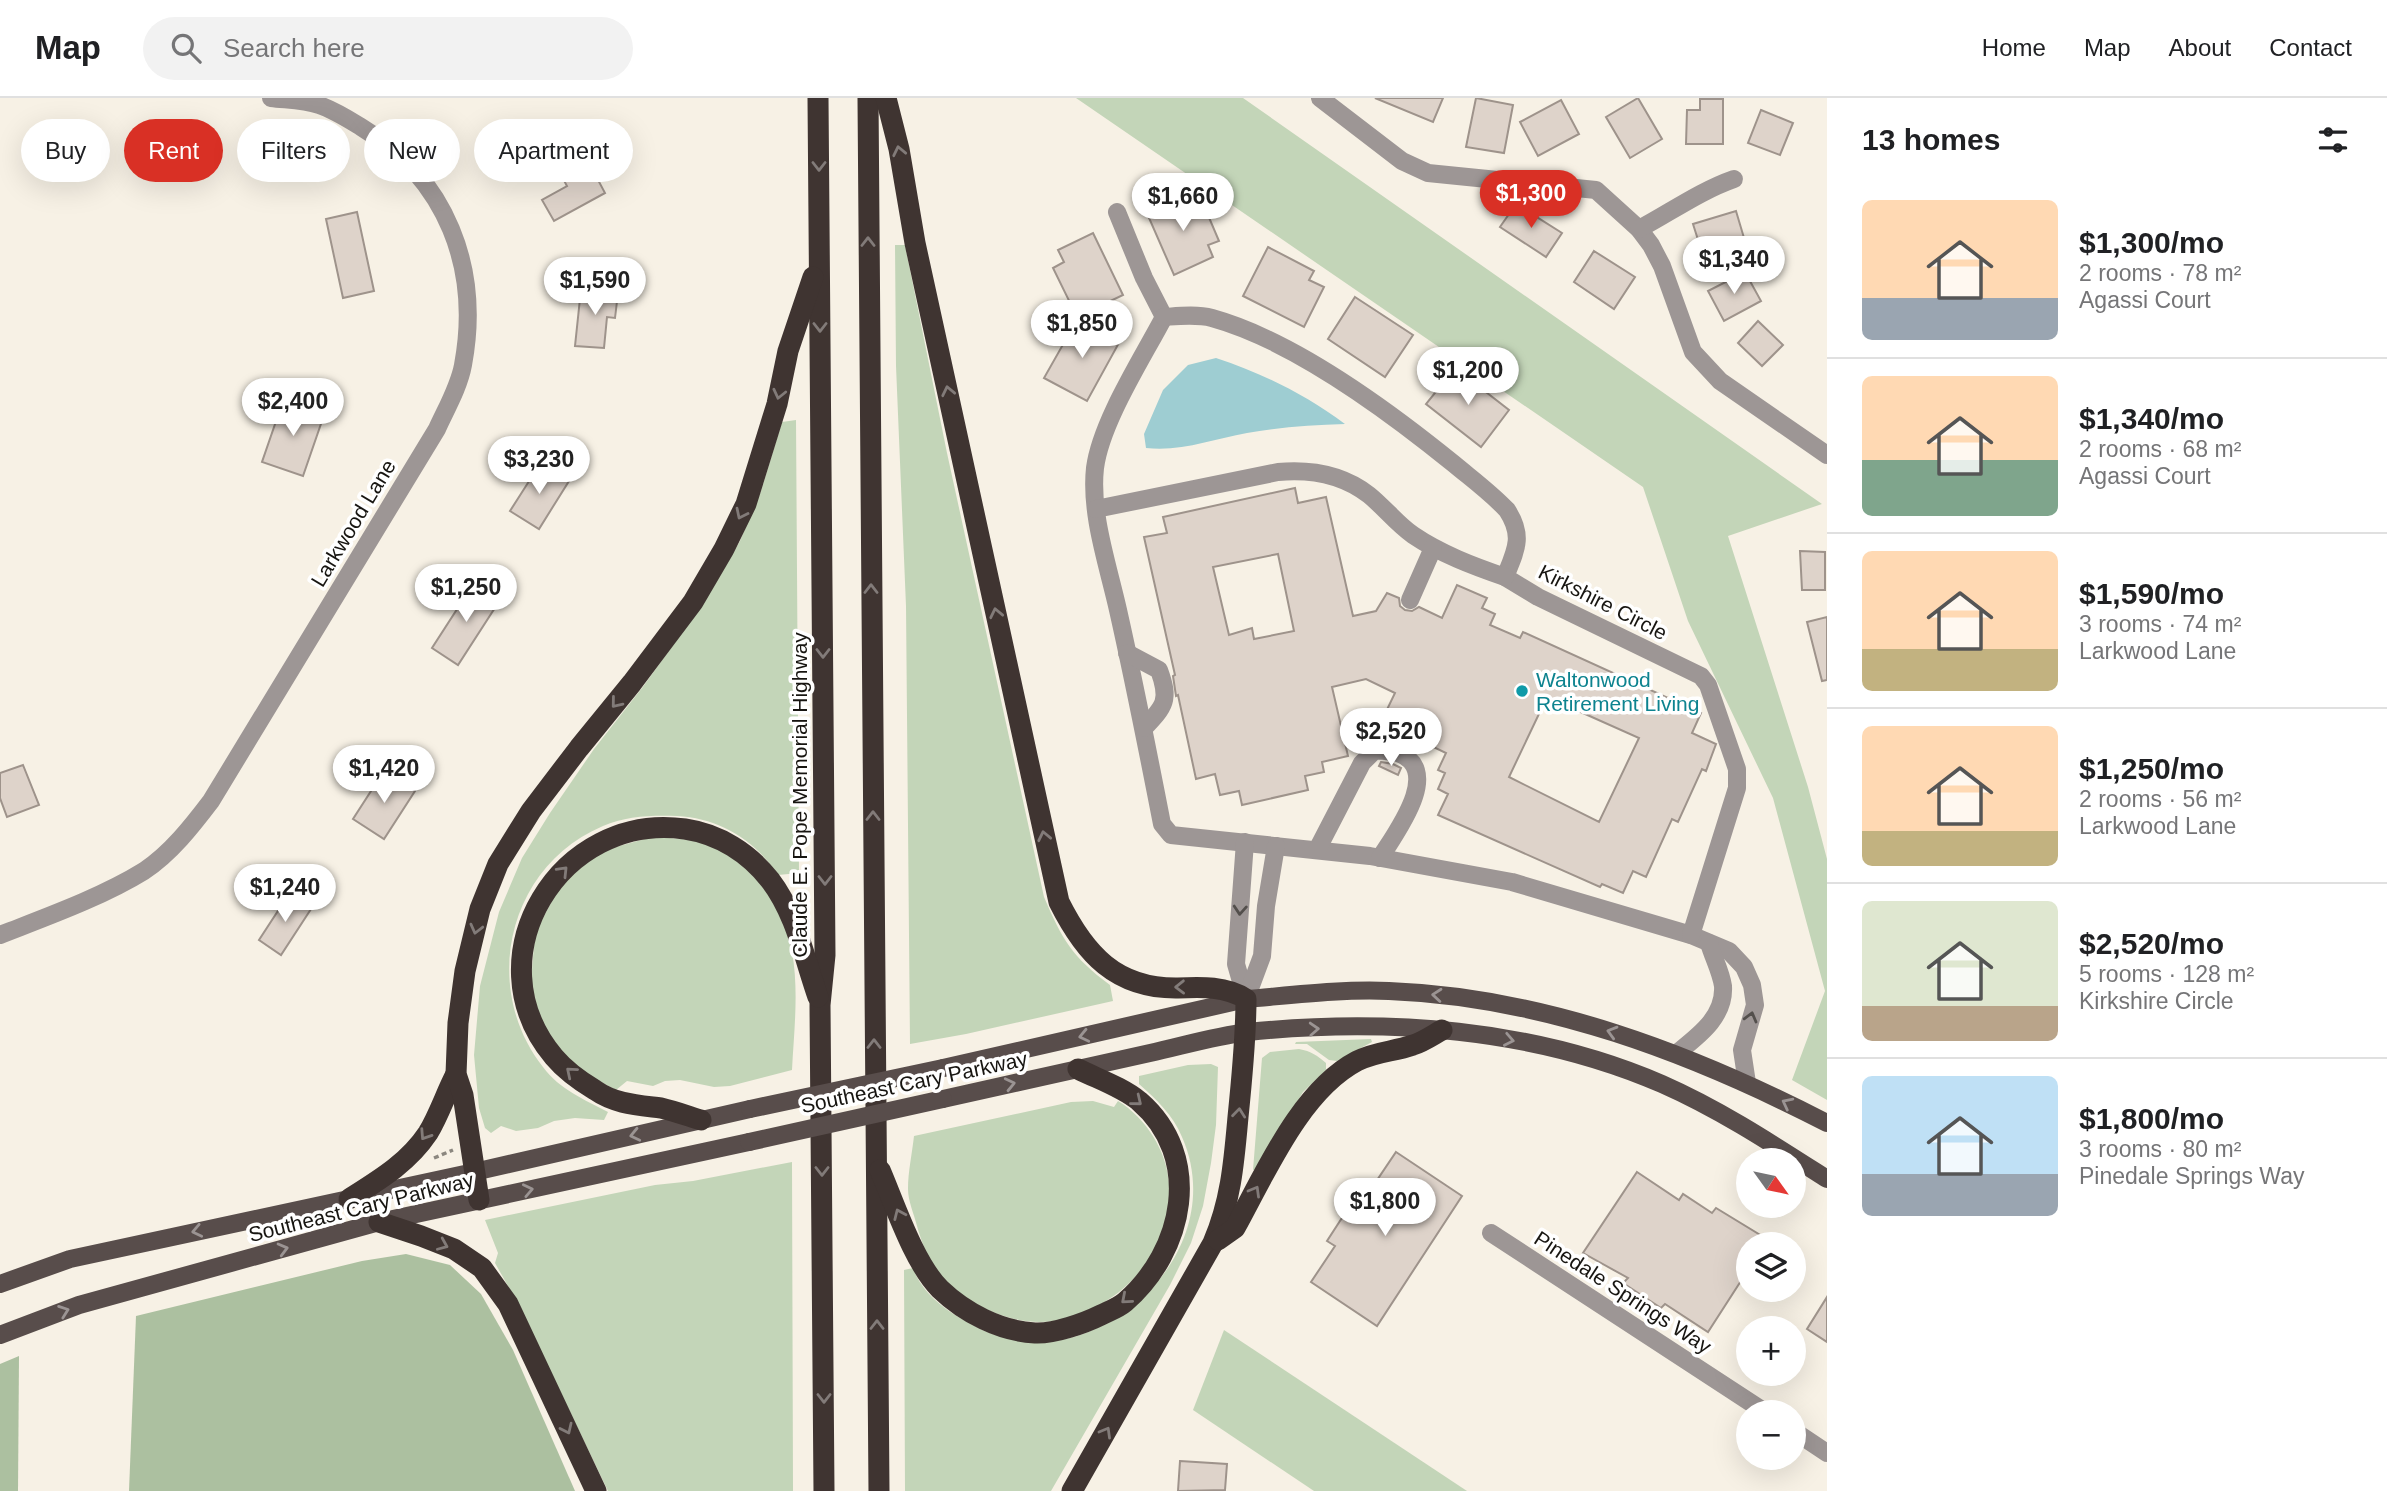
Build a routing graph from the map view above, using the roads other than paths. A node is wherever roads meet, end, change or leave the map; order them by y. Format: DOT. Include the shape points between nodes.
graph roads {
  1 [pos="271,98"];
  2 [pos="818,98"];
  3 [pos="868,98"];
  4 [pos="886,98"];
  5 [pos="1320,98"];
  6 [pos="319,101"];
  7 [pos="1734,179"];
  8 [pos="1116,212"];
  9 [pos="1639,229"];
  10 [pos="819,259"];
  11 [pos="1164,317"];
  12 [pos="1827,455"];
  13 [pos="1096,509"];
  14 [pos="1433,548"];
  15 [pos="1505,577"];
  16 [pos="1410,600"];
  17 [pos="1127,653"];
  18 [pos="1144,728"];
  19 [pos="1245,842"];
  20 [pos="1276,846"];
  21 [pos="1317,850"];
  22 [pos="1380,858"];
  23 [pos="0,935"];
  24 [pos="1691,935"];
  25 [pos="1709,943"];
  26 [pos="1246,999"];
  27 [pos="820,1004"];
  28 [pos="1442,1030"];
  29 [pos="1246,1032"];
  30 [pos="1677,1053"];
  31 [pos="1078,1069"];
  32 [pos="456,1074"];
  33 [pos="1747,1083"];
  34 [pos="701,1120"];
  35 [pos="1827,1124"];
  36 [pos="875,1161"];
  37 [pos="474,1172"];
  38 [pos="1827,1179"];
  39 [pos="349,1199"];
  40 [pos="480,1200"];
  41 [pos="379,1222"];
  42 [pos="1491,1233"];
  43 [pos="1213,1243"];
  44 [pos="0,1284"];
  45 [pos="0,1335"];
  46 [pos="1747,1400"];
  47 [pos="1806,1439"];
  48 [pos="1827,1452"];
  49 [pos="596,1491"];
  50 [pos="824,1491"];
  51 [pos="879,1491"];
  52 [pos="1072,1491"];
  1 -- 6 [label="street, Larkwood Lane"];
  2 -- 10 [label="highway, Claude E. Pope Memorial Highway, one-way"];
  36 -- 3 [label="highway, one-way"];
  26 -- 4 [label="highway, one-way" via="1223,989 1146,985 1113,972 1074,932 1059,902"];
  5 -- 9 [label="street" via="1415,168 1596,190"];
  6 -- 23 [label="street, Larkwood Lane" via="397,152 415,169 444,213 466,274 468,325 463,368 437,429 190,830 145,870"];
  7 -- 9 [label="street"];
  8 -- 11 [label="street"];
  9 -- 12 [label="street" via="1662,266 1693,352 1720,381"];
  10 -- 27 [label="highway, Claude E. Pope Memorial Highway, one-way" via="825,955"];
  10 -- 32 [label="highway, one-way" via="750,494 724,549 692,602 531,811 498,864 480,909 465,971"];
  11 -- 13 [label="street" via="1100,449 1095,468"];
  11 -- 15 [label="street, Kirkshire Circle" via="1210,317 1255,334 1320,369 1420,436 1499,501 1514,521 1516,550"];
  13 -- 14 [label="street" via="1302,470 1327,474 1368,494"];
  13 -- 17 [label="street"];
  14 -- 15 [label="street"];
  14 -- 16 [label="street"];
  15 -- 24 [label="street, Kirkshire Circle" via="1701,676 1709,685 1737,769 1737,788"];
  17 -- 18 [label="street"];
  17 -- 18 [label="street" via="1159,670 1167,691 1161,710"];
  18 -- 19 [label="street" via="1162,824 1171,835"];
  19 -- 20 [label="street"];
  19 -- 26 [label="street, one-way" via="1236,964"];
  20 -- 21 [label="street"];
  20 -- 26 [label="street" via="1262,956"];
  21 -- 22 [label="street"];
  21 -- 22 [label="street" via="1362,763 1376,750 1409,760 1418,784 1415,798"];
  22 -- 24 [label="street" via="1511,882"];
  24 -- 25 [label="street"];
  25 -- 30 [label="street" via="1723,985 1722,1001 1699,1036"];
  33 -- 25 [label="street, one-way" via="1742,1050 1755,1005 1752,985 1729,951"];
  26 -- 29 [label="highway"];
  30 -- 26 [label="main road, Southeast Cary Parkway, one-way" via="1561,1017 1468,998 1378,991"];
  26 -- 34 [label="main road, Southeast Cary Parkway, one-way, bridge"];
  34 -- 27 [label="highway, one-way" via="598,1093 554,1058 541,1039 524,991 522,954 539,902 566,868 599,842 647,828 696,831 728,844 753,861 781,898 795,924"];
  27 -- 50 [label="highway, Claude E. Pope Memorial Highway, one-way"];
  29 -- 28 [label="main road, Southeast Cary Parkway, one-way" via="1364,1026"];
  28 -- 38 [label="main road, Southeast Cary Parkway, one-way" via="1543,1046 1637,1074 1701,1102"];
  43 -- 28 [label="highway, one-way" via="1235,1228 1302,1112 1330,1079 1375,1052 1415,1045"];
  29 -- 31 [label="main road, Southeast Cary Parkway"];
  43 -- 29 [label="highway, one-way" via="1232,1185"];
  30 -- 33 [label="main road, Southeast Cary Parkway"];
  31 -- 36 [label="highway, one-way" via="1138,1100 1154,1117 1172,1146 1180,1179 1178,1212 1165,1250 1149,1276 1123,1304 1085,1323 1037,1333 1007,1328 959,1304 939,1288 923,1266"];
  40 -- 31 [label="main road, Southeast Cary Parkway, one-way, bridge"];
  32 -- 37 [label="highway"];
  32 -- 39 [label="highway, one-way" via="428,1132 411,1154"];
  35 -- 33 [label="main road, Southeast Cary Parkway, one-way"];
  34 -- 37 [label="main road, Southeast Cary Parkway, one-way"];
  51 -- 36 [label="highway, one-way"];
  37 -- 39 [label="main road, Southeast Cary Parkway"];
  37 -- 40 [label="highway"];
  39 -- 44 [label="main road, Southeast Cary Parkway, one-way" via="70,1259"];
  40 -- 41 [label="main road, Southeast Cary Parkway"];
  45 -- 41 [label="main road, Southeast Cary Parkway, one-way" via="79,1305"];
  41 -- 49 [label="highway, one-way" via="454,1250 482,1268 508,1304"];
  42 -- 46 [label="street, Pinedale Springs Way"];
  52 -- 43 [label="highway, one-way"];
  47 -- 48 [label="street"];
}
